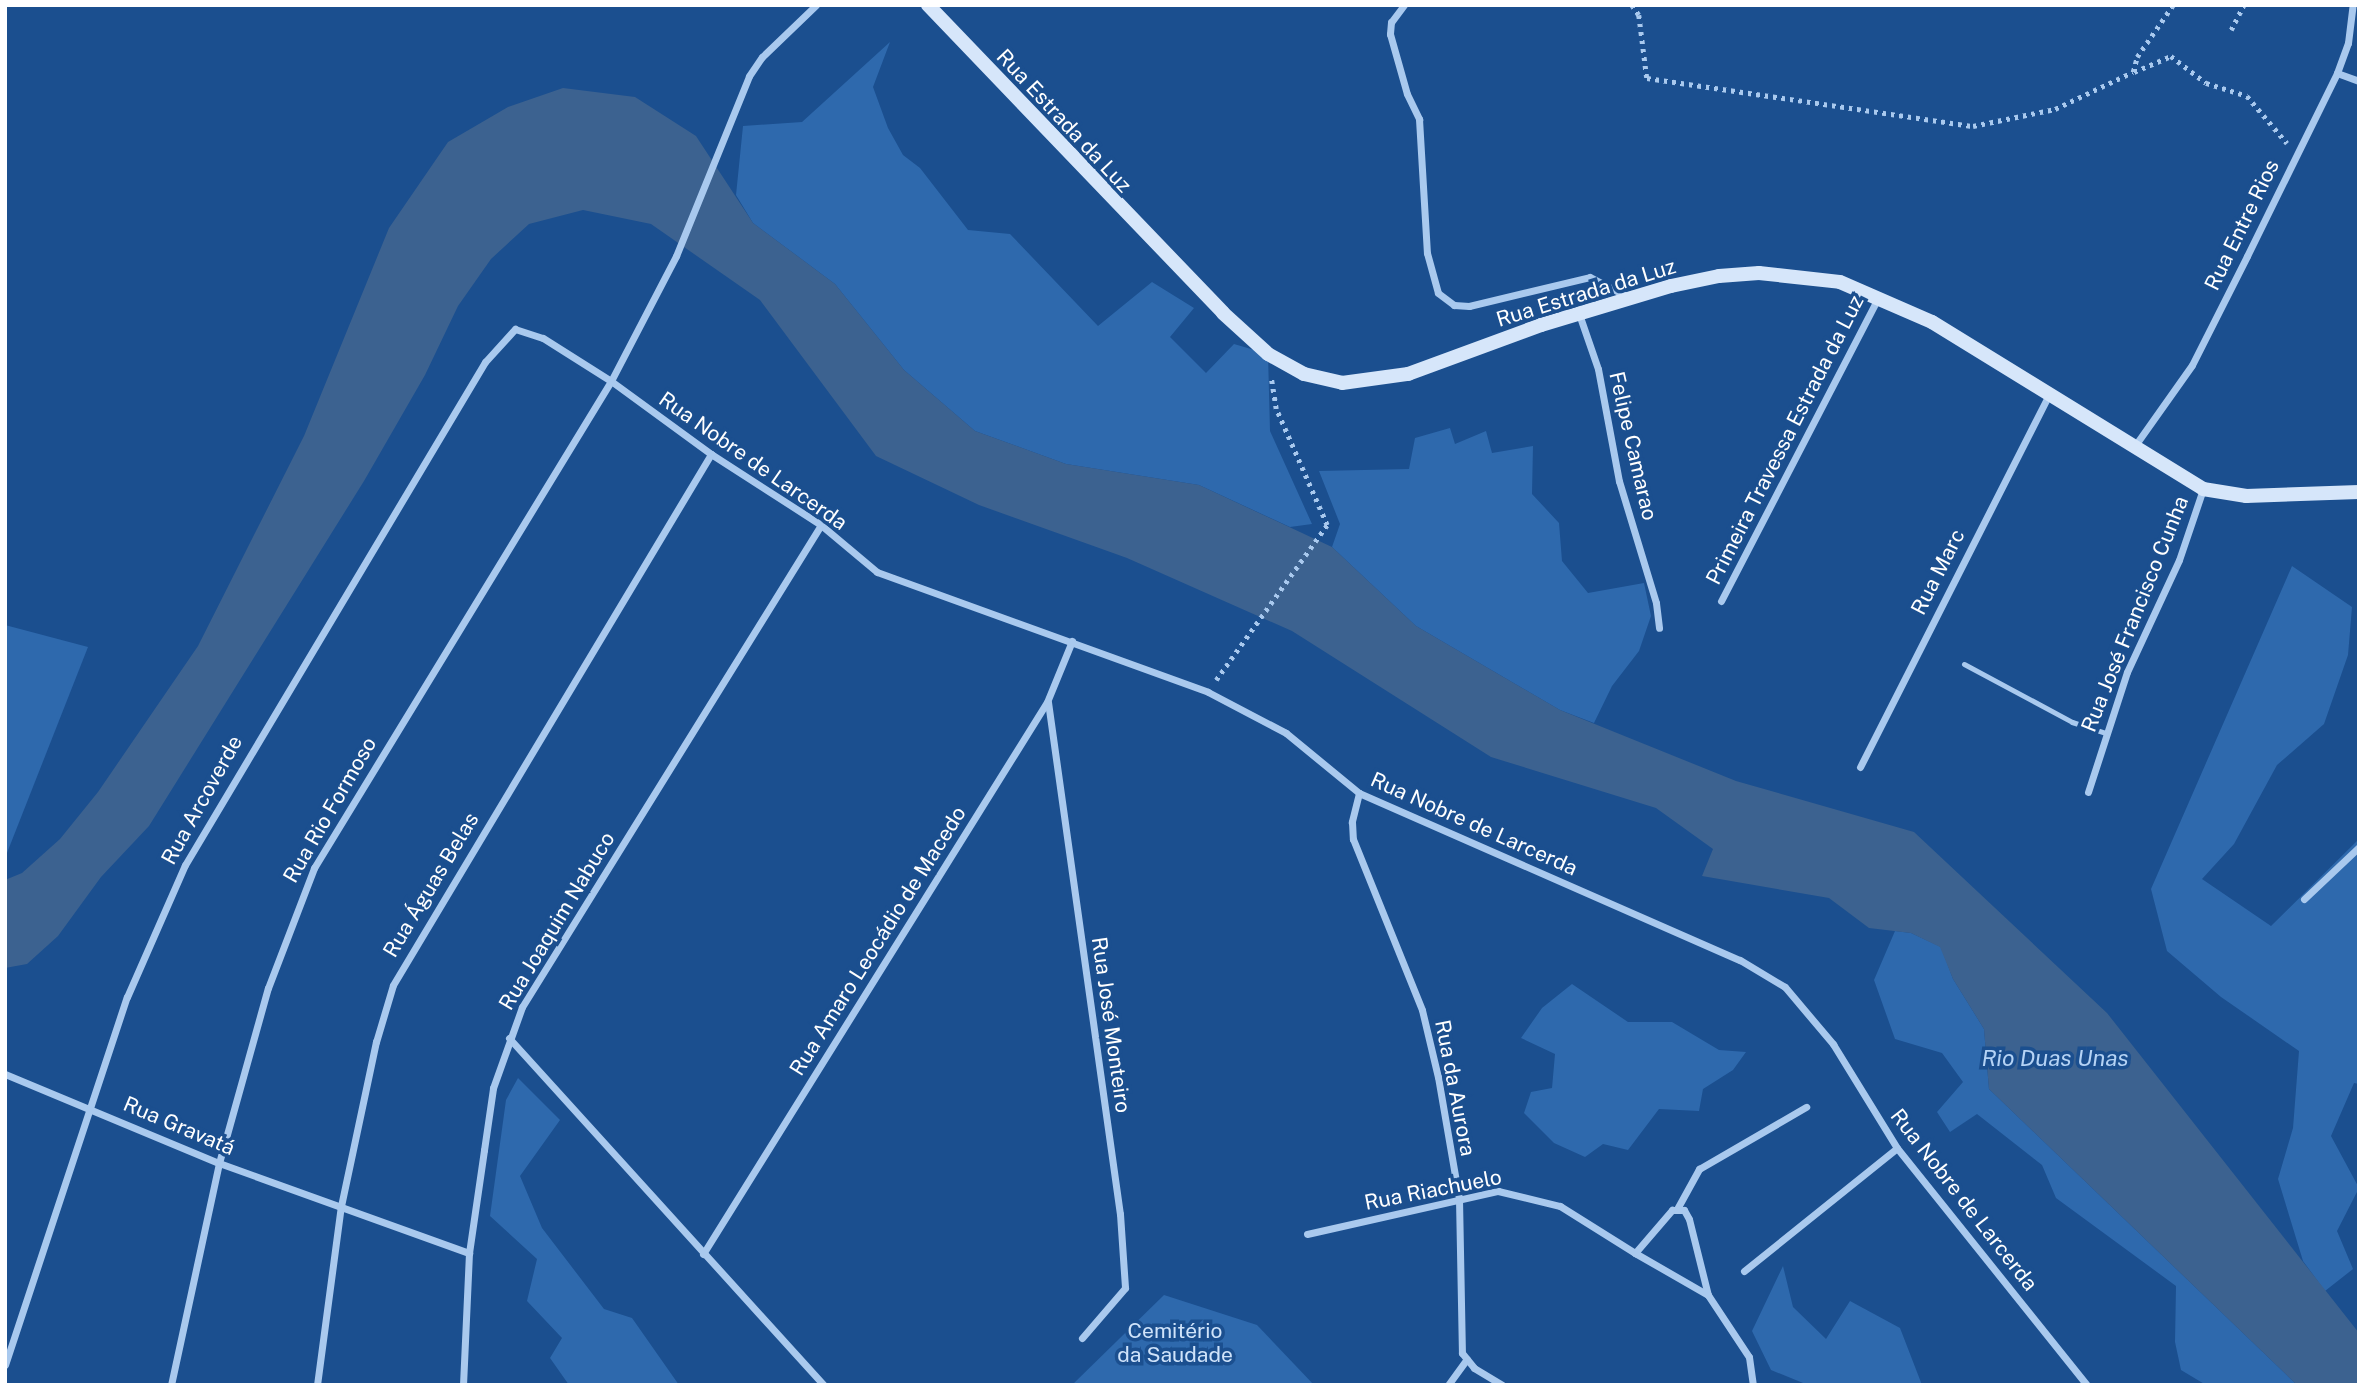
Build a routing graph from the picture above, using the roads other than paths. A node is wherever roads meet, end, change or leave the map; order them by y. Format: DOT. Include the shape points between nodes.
graph roads {
  1 [pos="816,5"];
  2 [pos="928,5"];
  3 [pos="1405,5"];
  4 [pos="2353,5"];
  5 [pos="2337,73"];
  6 [pos="2359,80"];
  7 [pos="1879,296"];
  8 [pos="1631,299"];
  9 [pos="1579,314"];
  10 [pos="543,338"];
  11 [pos="611,381"];
  12 [pos="2049,394"];
  13 [pos="2134,448"];
  14 [pos="710,454"];
  15 [pos="2203,489"];
  16 [pos="2359,492"];
  17 [pos="821,525"];
  18 [pos="1721,601"];
  19 [pos="1659,628"];
  20 [pos="1072,641"];
  21 [pos="1964,664"];
  22 [pos="1047,702"];
  23 [pos="2105,733"];
  24 [pos="1860,767"];
  25 [pos="2088,792"];
  26 [pos="1359,793"];
  27 [pos="2359,847"];
  28 [pos="2304,899"];
  29 [pos="509,1038"];
  30 [pos="5,1074"];
  31 [pos="1806,1107"];
  32 [pos="93,1108"];
  33 [pos="1897,1148"];
  34 [pos="219,1163"];
  35 [pos="1459,1199"];
  36 [pos="341,1206"];
  37 [pos="1677,1209"];
  38 [pos="1307,1234"];
  39 [pos="469,1253"];
  40 [pos="1635,1253"];
  41 [pos="703,1254"];
  42 [pos="1744,1271"];
  43 [pos="1708,1295"];
  44 [pos="1082,1338"];
  45 [pos="1466,1359"];
  46 [pos="5,1365"];
  47 [pos="171,1385"];
  48 [pos="317,1385"];
  49 [pos="463,1385"];
  50 [pos="824,1385"];
  51 [pos="1448,1385"];
  52 [pos="1502,1385"];
  53 [pos="1753,1385"];
  54 [pos="2087,1385"];
  1 -- 11 [label="street, Rua Rio Formoso" via="762,57 718,146 676,256"];
  2 -- 9 [label="main road, Rua Estrada da Luz" via="1145,236 1268,355 1304,374 1342,383 1408,374"];
  3 -- 8 [label="street" via="1391,22 1390,34 1419,119 1427,253 1432,283 1443,299 1469,306 1590,277"];
  4 -- 5 [label="street, Rua Entre Rios" via="2348,43"];
  5 -- 6 [label="street"];
  5 -- 13 [label="street, Rua Entre Rios" via="2192,365"];
  7 -- 8 [label="main road, Rua Estrada da Luz" via="1840,282 1759,273 1695,281"];
  7 -- 12 [label="main road, Rua Estrada da Luz" via="1932,322"];
  7 -- 18 [label="street, Primeira Travessa Estrada da Luz"];
  8 -- 9 [label="main road, Rua Estrada da Luz"];
  9 -- 19 [label="street, Felipe Camarao" via="1598,369 1619,481 1656,603"];
  10 -- 11 [label="street, Rua Nobre de Larcerda"];
  10 -- 32 [label="street, Rua Arcoverde" via="515,329 502,337 212,812 143,955"];
  11 -- 14 [label="street, Rua Nobre de Larcerda"];
  11 -- 34 [label="street, Rua Rio Formoso" via="314,868 268,988"];
  12 -- 13 [label="main road, Rua Estrada da Luz"];
  12 -- 24 [label="street, Rua Marc"];
  13 -- 15 [label="main road, Rua Estrada da Luz"];
  14 -- 17 [label="street, Rua Nobre de Larcerda"];
  14 -- 36 [label="street, Rua Águas Belas" via="400,971 376,1042"];
  15 -- 16 [label="main road, Rua Estrada da Luz" via="2246,496"];
  15 -- 23 [label="street, Rua José Francisco Cunha" via="2179,559 2126,672"];
  17 -- 20 [label="street, Rua Nobre de Larcerda" via="862,563 886,576"];
  17 -- 29 [label="street, Rua Joaquim Nabuco" via="545,969"];
  20 -- 22 [label="street, Rua Amaro Leocádio de Macedo"];
  20 -- 26 [label="street, Rua Nobre de Larcerda" via="1208,692 1286,733"];
  21 -- 23 [label="lane" via="2072,722"];
  22 -- 41 [label="street, Rua Amaro Leocádio de Macedo"];
  22 -- 44 [label="street, Rua José Monteiro" via="1120,1214 1125,1288"];
  23 -- 25 [label="street, Rua José Francisco Cunha"];
  26 -- 33 [label="street, Rua Nobre de Larcerda" via="1785,986 1833,1044"];
  26 -- 35 [label="street, Rua da Aurora" via="1353,839 1422,1010"];
  27 -- 28 [label="street"];
  29 -- 39 [label="street, Rua Joaquim Nabuco" via="493,1088"];
  29 -- 41 [label="street"];
  30 -- 32 [label="street, Rua Gravatá"];
  31 -- 37 [label="street" via="1699,1169"];
  32 -- 34 [label="street, Rua Gravatá"];
  32 -- 46 [label="street, Rua Arcoverde"];
  33 -- 42 [label="street"];
  33 -- 54 [label="street, Rua Nobre de Larcerda"];
  34 -- 36 [label="street, Rua Gravatá"];
  34 -- 47 [label="street, Rua Rio Formoso"];
  35 -- 38 [label="street, Rua Riachuelo"];
  35 -- 40 [label="street, Rua Riachuelo" via="1498,1191 1535,1197 1560,1206"];
  35 -- 45 [label="street, Rua da Aurora" via="1461,1335"];
  36 -- 39 [label="street, Rua Gravatá"];
  36 -- 48 [label="street, Rua Águas Belas"];
  37 -- 40 [label="street" via="1669,1212"];
  37 -- 43 [label="street" via="1684,1210 1689,1219"];
  39 -- 49 [label="street, Rua Joaquim Nabuco"];
  40 -- 43 [label="street, Rua Riachuelo"];
  41 -- 50 [label="street"];
  43 -- 53 [label="street" via="1749,1357"];
  45 -- 51 [label="street"];
  45 -- 52 [label="street"];
}
